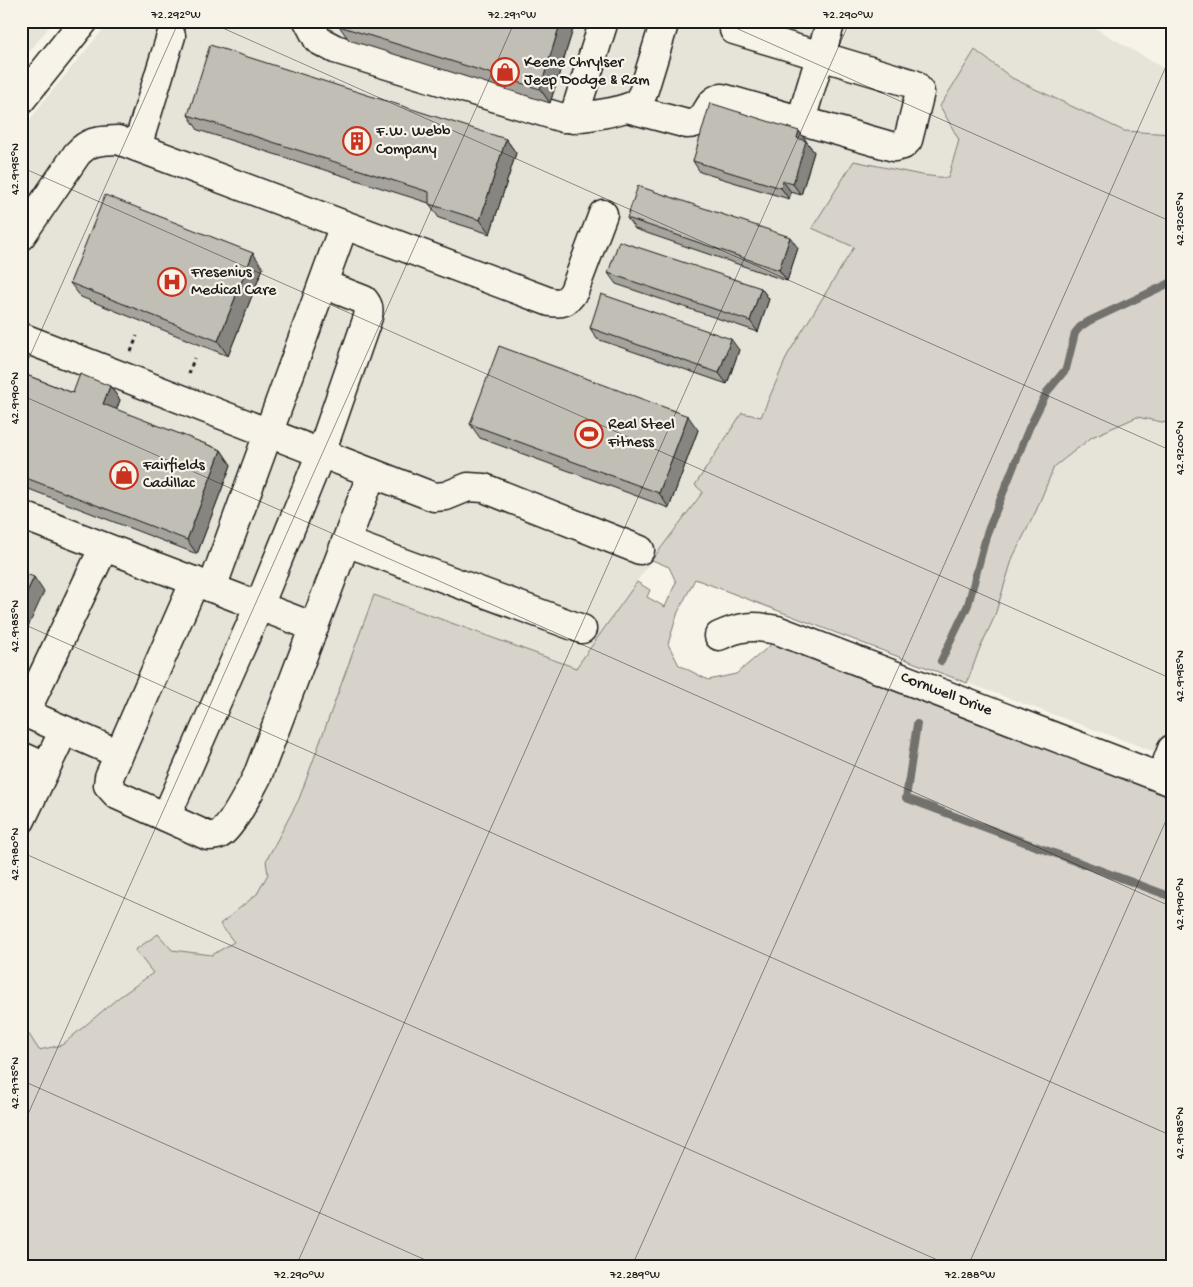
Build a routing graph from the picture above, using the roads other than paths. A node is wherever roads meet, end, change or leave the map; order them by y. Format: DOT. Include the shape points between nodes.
graph roads {
  1 [pos="84,21"];
  2 [pos="308,21"];
  3 [pos="604,21"];
  4 [pos="665,21"];
  5 [pos="831,21"];
  6 [pos="734,30"];
  7 [pos="171,36"];
  8 [pos="820,56"];
  9 [pos="25,86"];
  10 [pos="627,108"];
  11 [pos="573,119"];
  12 [pos="801,120"];
  13 [pos="137,147"];
  14 [pos="603,214"];
  15 [pos="344,225"];
  16 [pos="21,236"];
  17 [pos="323,284"];
  18 [pos="21,337"];
  19 [pos="268,433"];
  20 [pos="322,453"];
  21 [pos="372,473"];
  22 [pos="21,515"];
  23 [pos="346,542"];
  24 [pos="104,547"];
  25 [pos="640,550"];
  26 [pos="203,585"];
  27 [pos="260,606"];
  28 [pos="314,627"];
  29 [pos="582,629"];
  30 [pos="718,636"];
  31 [pos="23,712"];
  32 [pos="64,730"];
  33 [pos="1172,749"];
  34 [pos="119,754"];
  35 [pos="21,756"];
  36 [pos="46,767"];
  37 [pos="1166,780"];
  38 [pos="166,817"];
  39 [pos="21,820"];
  1 -- 9 [label="street"];
  2 -- 11 [label="street" via="318,40 334,49"];
  3 -- 11 [label="street"];
  4 -- 10 [label="street" via="643,93 637,103"];
  5 -- 8 [label="street"];
  6 -- 8 [label="street"];
  7 -- 13 [label="street"];
  8 -- 12 [label="street"];
  8 -- 12 [label="street" via="908,81 918,87 920,92 910,134 903,146 894,147"];
  10 -- 11 [label="street"];
  10 -- 12 [label="street" via="694,124 704,117 715,100 722,98"];
  13 -- 15 [label="street"];
  13 -- 16 [label="street" via="118,140 85,145"];
  14 -- 15 [label="street" via="574,292 562,304"];
  15 -- 17 [label="street"];
  17 -- 19 [label="street"];
  17 -- 20 [label="street" via="364,300 369,310"];
  18 -- 19 [label="street"];
  19 -- 20 [label="street"];
  19 -- 26 [label="street"];
  20 -- 21 [label="street"];
  20 -- 27 [label="street"];
  21 -- 23 [label="street"];
  21 -- 25 [label="street" via="434,497 468,487 484,488"];
  22 -- 24 [label="street"];
  23 -- 28 [label="street"];
  23 -- 29 [label="street"];
  24 -- 26 [label="street"];
  24 -- 31 [label="street"];
  26 -- 27 [label="street"];
  26 -- 34 [label="street"];
  27 -- 28 [label="street"];
  27 -- 38 [label="street"];
  28 -- 38 [label="street" via="257,777 225,829 220,834 208,836"];
  30 -- 37 [label="street, Cornwell Drive" via="738,628 758,626 777,630"];
  31 -- 32 [label="street"];
  32 -- 34 [label="street"];
  32 -- 36 [label="street"];
  33 -- 37 [label="street"];
  34 -- 38 [label="street" via="109,777 111,790"];
  35 -- 36 [label="street"];
  36 -- 39 [label="street"];
}
